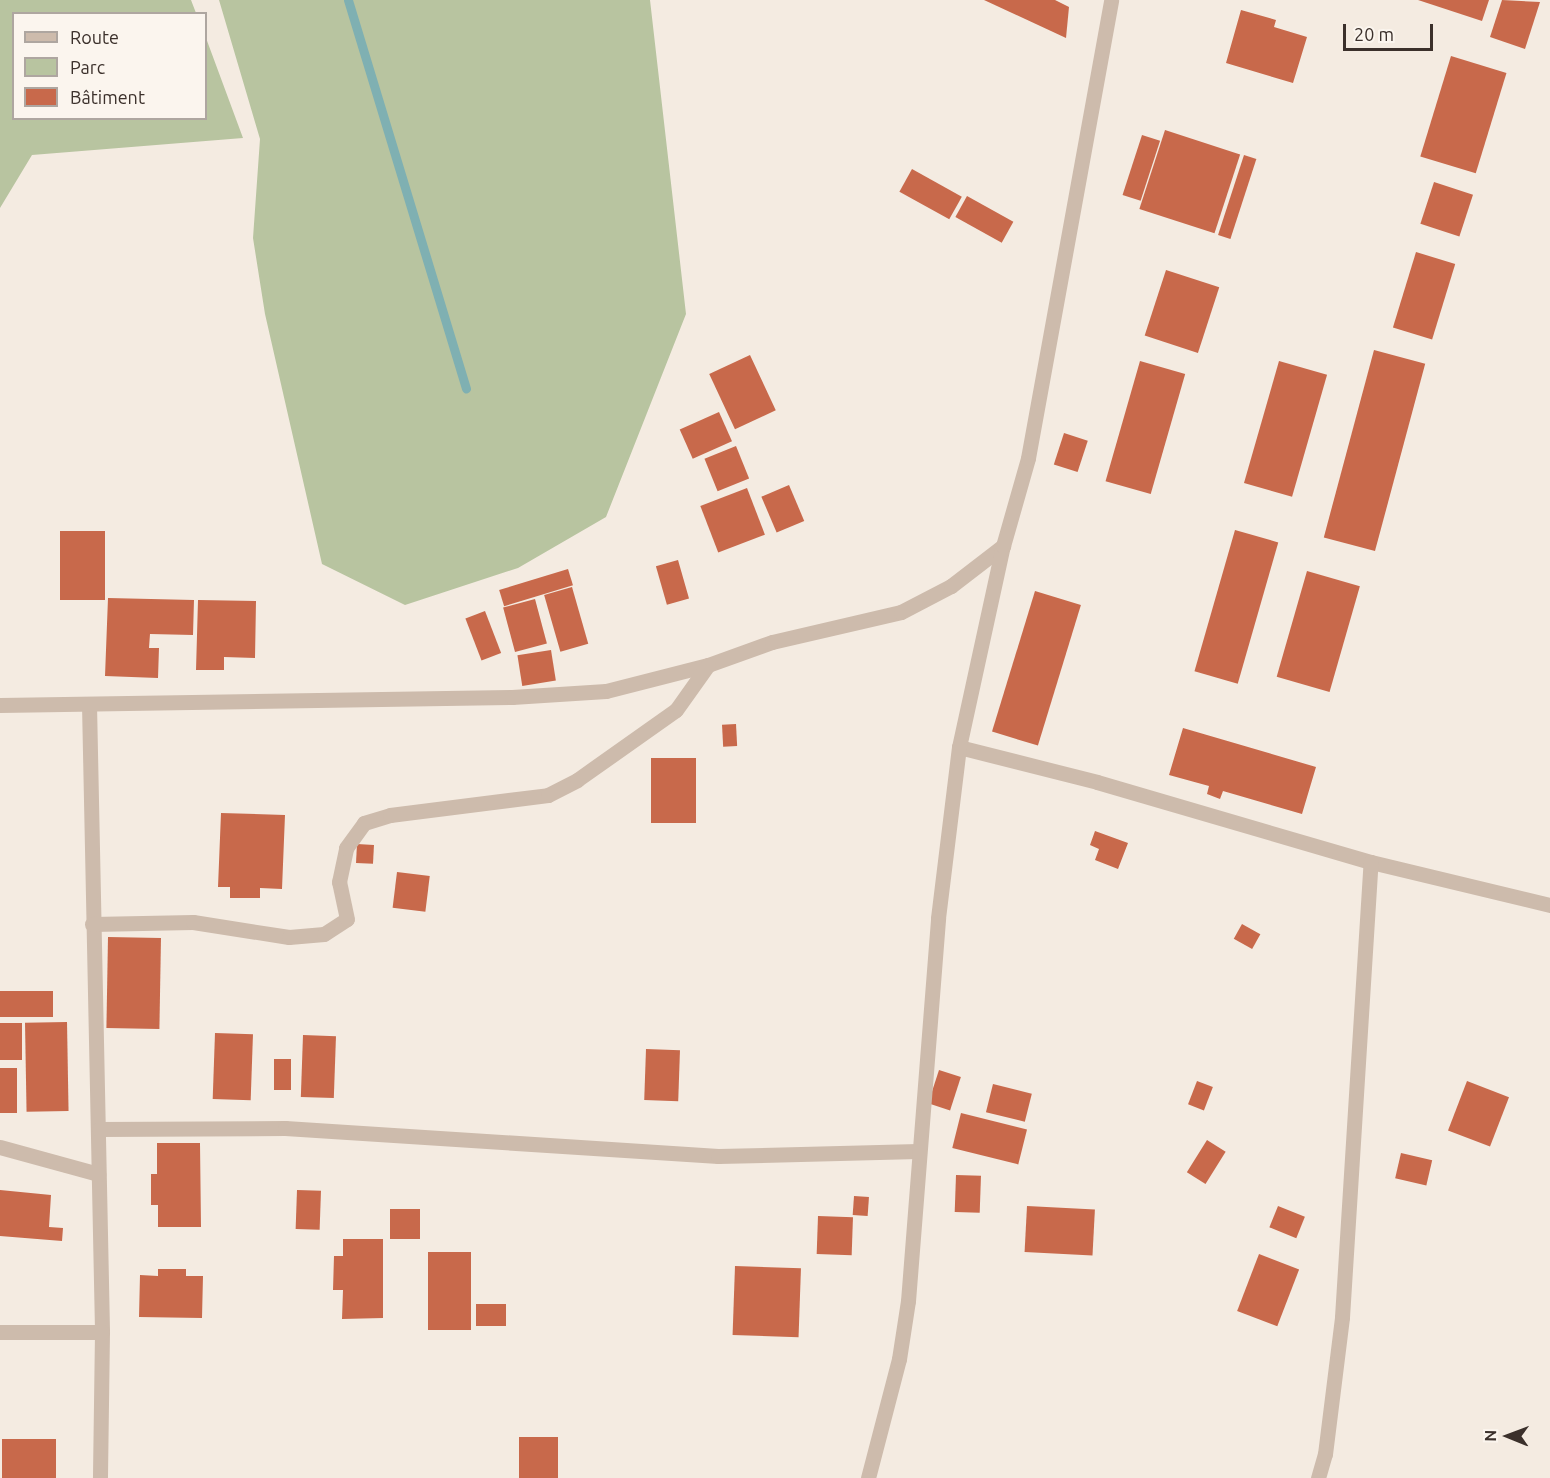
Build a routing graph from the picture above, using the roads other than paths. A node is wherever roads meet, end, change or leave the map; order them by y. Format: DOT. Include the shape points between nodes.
graph roads {
  1 [pos="1111,0"];
  2 [pos="1003,546"];
  3 [pos="708,665"];
  4 [pos="89,704"];
  5 [pos="0,705"];
  6 [pos="959,747"];
  7 [pos="1371,862"];
  8 [pos="1550,905"];
  9 [pos="92,924"];
  10 [pos="99,1129"];
  11 [pos="0,1148"];
  12 [pos="918,1151"];
  13 [pos="98,1174"];
  14 [pos="0,1332"];
  15 [pos="102,1332"];
  16 [pos="100,1478"];
  17 [pos="868,1478"];
  18 [pos="1318,1478"];
  1 -- 2 [label="street" via="1028,458"];
  2 -- 3 [label="street" via="951,586 901,612 772,642"];
  2 -- 6 [label="street"];
  3 -- 4 [label="street" via="606,692"];
  3 -- 9 [label="street" via="676,710 577,780 548,795 390,815 364,823 346,848 339,882 347,919 324,934 289,937 193,922"];
  4 -- 5 [label="street"];
  4 -- 9 [label="street"];
  6 -- 7 [label="street"];
  6 -- 12 [label="street" via="938,918"];
  7 -- 8 [label="street"];
  7 -- 18 [label="street" via="1342,1317 1325,1454"];
  9 -- 10 [label="street"];
  10 -- 12 [label="street" via="285,1128 718,1156"];
  10 -- 13 [label="street"];
  11 -- 13 [label="street"];
  12 -- 17 [label="street" via="908,1301 899,1359"];
  13 -- 15 [label="street"];
  14 -- 15 [label="street"];
  15 -- 16 [label="street"];
}
